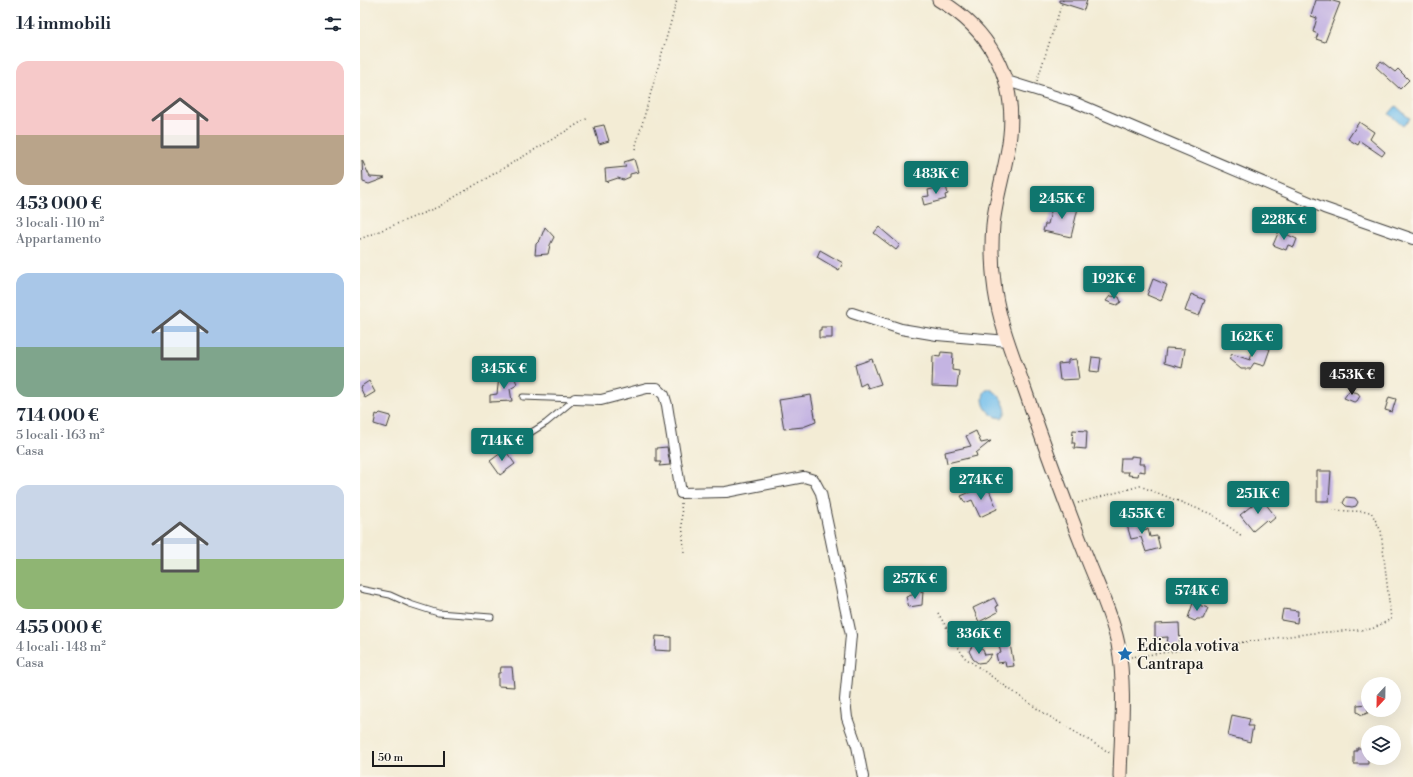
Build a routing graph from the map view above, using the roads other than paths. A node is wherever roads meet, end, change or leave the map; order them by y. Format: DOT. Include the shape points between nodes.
graph roads {
  1 [pos="939,0"];
  2 [pos="1007,81"];
  3 [pos="1413,239"];
  4 [pos="852,313"];
  5 [pos="1008,341"];
  6 [pos="523,397"];
  7 [pos="575,399"];
  8 [pos="508,447"];
  9 [pos="360,589"];
  10 [pos="491,617"];
  11 [pos="863,777"];
  12 [pos="1120,777"];
  1 -- 2 [label="main road" via="951,7 981,35 997,58"];
  2 -- 3 [label="street" via="1074,102 1324,208"];
  2 -- 5 [label="main road" via="1011,110 1010,134 993,224 992,252 995,291"];
  4 -- 5 [label="street" via="902,329 937,335"];
  5 -- 12 [label="main road" via="1118,644 1121,680"];
  6 -- 7 [label="lane"];
  7 -- 8 [label="lane" via="546,423"];
  7 -- 11 [label="street" via="601,400 647,388 657,388 664,395 667,405 681,493 726,492 804,477 814,480 821,493 851,635 844,700"];
  9 -- 10 [label="lane" via="390,595 438,613"];
}
